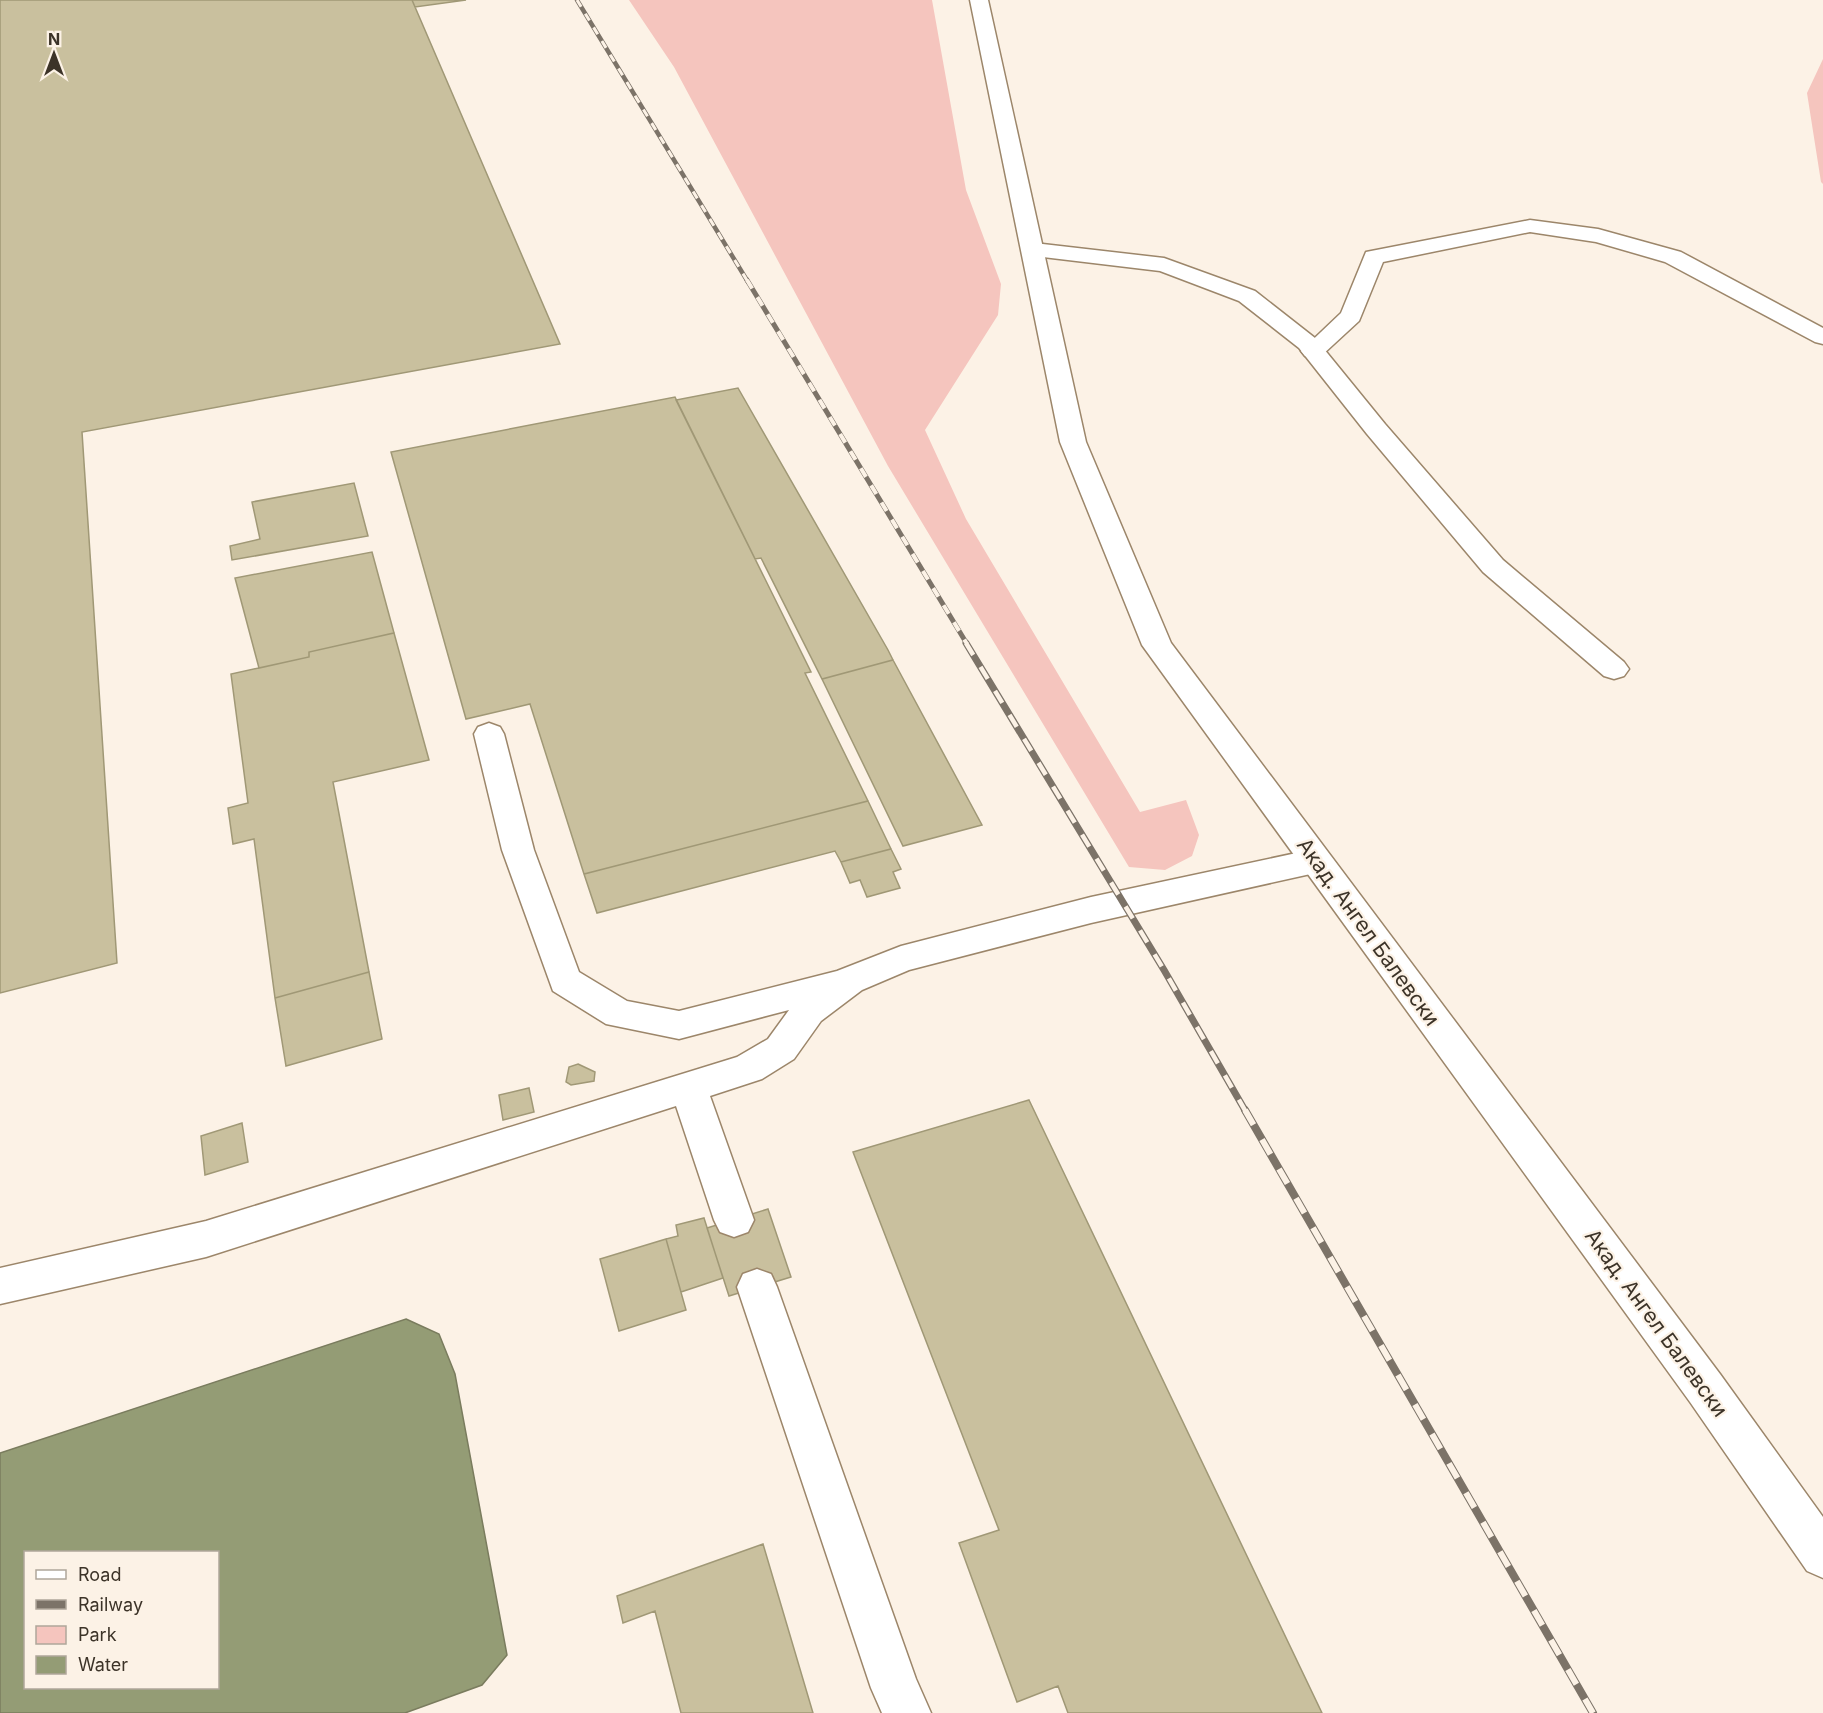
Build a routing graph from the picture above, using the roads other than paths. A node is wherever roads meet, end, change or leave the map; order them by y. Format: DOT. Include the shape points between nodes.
graph roads {
  1 [pos="979,0"];
  2 [pos="1034,250"];
  3 [pos="1823,337"];
  4 [pos="1313,351"];
  5 [pos="1614,669"];
  6 [pos="489,734"];
  7 [pos="1315,861"];
  8 [pos="850,980"];
  9 [pos="688,1086"];
  10 [pos="734,1220"];
  11 [pos="0,1286"];
  12 [pos="757,1287"];
  13 [pos="1823,1555"];
  14 [pos="907,1713"];
  1 -- 2 [label="street, Акад. Ангел Балевски"];
  2 -- 4 [label="street" via="1164,265 1247,296"];
  2 -- 7 [label="street, Акад. Ангел Балевски" via="1073,442 1157,645"];
  3 -- 4 [label="street" via="1672,257 1598,236 1530,226 1374,257 1351,316"];
  4 -- 5 [label="street" via="1493,566"];
  6 -- 8 [label="street" via="518,850 565,981 619,1014 679,1025"];
  7 -- 8 [label="street" via="973,939 901,959"];
  7 -- 13 [label="street, Акад. Ангел Балевски" via="1705,1388"];
  8 -- 9 [label="street" via="808,1011 781,1049 749,1068"];
  9 -- 10 [label="street"];
  9 -- 11 [label="street" via="206,1239"];
  12 -- 14 [label="street" via="895,1688"];
}
